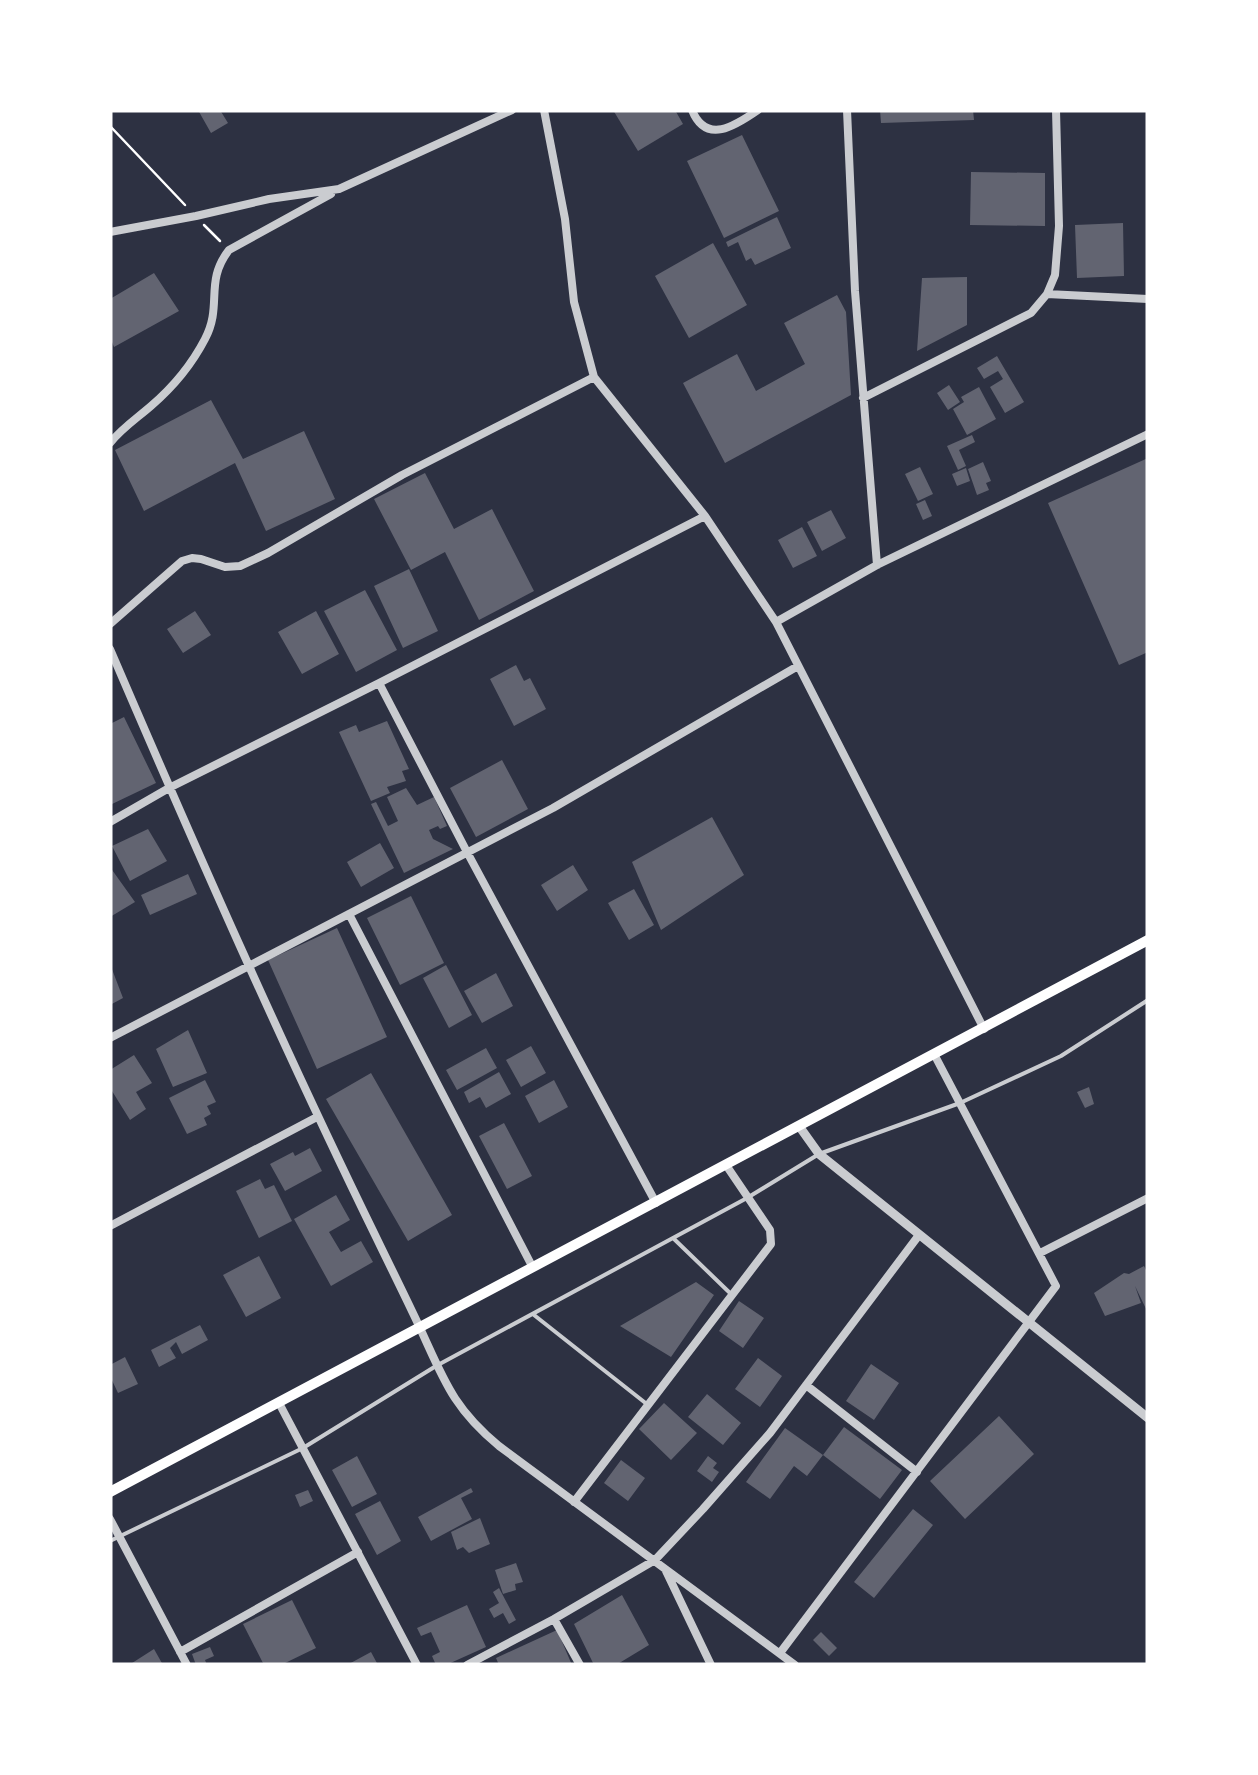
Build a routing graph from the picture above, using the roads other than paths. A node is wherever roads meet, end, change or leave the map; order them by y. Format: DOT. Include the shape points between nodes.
graph roads {
  1 [pos="512,110"];
  2 [pos="544,110"];
  3 [pos="692,110"];
  4 [pos="758,110"];
  5 [pos="848,110"];
  6 [pos="1056,110"];
  7 [pos="340,189"];
  8 [pos="110,232"];
  9 [pos="1047,294"];
  10 [pos="1148,299"];
  11 [pos="594,378"];
  12 [pos="864,398"];
  13 [pos="1148,434"];
  14 [pos="110,443"];
  15 [pos="705,516"];
  16 [pos="877,565"];
  17 [pos="776,622"];
  18 [pos="110,624"];
  19 [pos="110,649"];
  20 [pos="798,666"];
  21 [pos="379,684"];
  22 [pos="169,788"];
  23 [pos="110,822"];
  24 [pos="467,852"];
  25 [pos="349,914"];
  26 [pos="1148,940"];
  27 [pos="248,967"];
  28 [pos="1148,1000"];
  29 [pos="984,1029"];
  30 [pos="110,1038"];
  31 [pos="934,1054"];
  32 [pos="960,1102"];
  33 [pos="317,1117"];
  34 [pos="799,1126"];
  35 [pos="819,1154"];
  36 [pos="726,1165"];
  37 [pos="748,1198"];
  38 [pos="1148,1198"];
  39 [pos="656,1202"];
  40 [pos="110,1226"];
  41 [pos="919,1235"];
  42 [pos="674,1238"];
  43 [pos="1040,1253"];
  44 [pos="532,1266"];
  45 [pos="732,1296"];
  46 [pos="533,1314"];
  47 [pos="1029,1323"];
  48 [pos="420,1328"];
  49 [pos="436,1366"];
  50 [pos="806,1385"];
  51 [pos="280,1402"];
  52 [pos="648,1405"];
  53 [pos="1148,1418"];
  54 [pos="303,1448"];
  55 [pos="918,1472"];
  56 [pos="110,1492"];
  57 [pos="574,1502"];
  58 [pos="110,1518"];
  59 [pos="115,1539"];
  60 [pos="358,1552"];
  61 [pos="654,1560"];
  62 [pos="664,1567"];
  63 [pos="554,1618"];
  64 [pos="180,1652"];
  65 [pos="780,1654"];
  66 [pos="187,1665"];
  67 [pos="417,1665"];
  68 [pos="467,1665"];
  69 [pos="580,1665"];
  70 [pos="710,1665"];
  71 [pos="795,1665"];
  1 -- 7 [label="street"];
  2 -- 11 [label="street" via="574,302"];
  3 -- 4 [label="street" via="710,130"];
  5 -- 12 [label="street"];
  6 -- 9 [label="street" via="1059,226 1056,275"];
  7 -- 8 [label="street"];
  7 -- 14 [label="street" via="229,250 218,264 215,310 195,357"];
  9 -- 10 [label="street"];
  9 -- 12 [label="street" via="1031,313"];
  11 -- 15 [label="street"];
  11 -- 18 [label="street" via="402,474 240,566 182,561"];
  12 -- 16 [label="street"];
  13 -- 16 [label="street"];
  15 -- 17 [label="street"];
  15 -- 21 [label="street"];
  16 -- 17 [label="street"];
  17 -- 20 [label="street"];
  19 -- 22 [label="street"];
  20 -- 24 [label="street"];
  20 -- 29 [label="street"];
  21 -- 22 [label="street"];
  21 -- 24 [label="street"];
  22 -- 23 [label="street"];
  22 -- 27 [label="street"];
  24 -- 25 [label="street"];
  24 -- 39 [label="street"];
  25 -- 27 [label="street"];
  25 -- 44 [label="street"];
  26 -- 29 [label="main road"];
  27 -- 30 [label="street"];
  27 -- 33 [label="street"];
  28 -- 32 [label="lane" via="1061,1056"];
  29 -- 31 [label="main road"];
  31 -- 32 [label="street"];
  31 -- 34 [label="main road"];
  32 -- 35 [label="lane"];
  32 -- 43 [label="street"];
  33 -- 40 [label="street"];
  33 -- 48 [label="street"];
  34 -- 35 [label="street"];
  34 -- 36 [label="main road"];
  35 -- 37 [label="lane"];
  35 -- 41 [label="street"];
  36 -- 37 [label="street"];
  36 -- 39 [label="main road"];
  37 -- 42 [label="lane"];
  37 -- 45 [label="street" via="772,1240"];
  38 -- 43 [label="street"];
  39 -- 44 [label="main road"];
  41 -- 47 [label="street"];
  41 -- 50 [label="street"];
  42 -- 45 [label="lane"];
  42 -- 46 [label="lane"];
  43 -- 47 [label="street" via="1056,1286"];
  44 -- 48 [label="main road"];
  45 -- 52 [label="street"];
  46 -- 49 [label="lane"];
  46 -- 52 [label="lane"];
  47 -- 53 [label="street"];
  47 -- 55 [label="street"];
  48 -- 49 [label="street"];
  48 -- 51 [label="main road"];
  49 -- 54 [label="lane"];
  49 -- 57 [label="street" via="483,1433"];
  50 -- 55 [label="street"];
  50 -- 61 [label="street"];
  51 -- 54 [label="street"];
  51 -- 56 [label="main road"];
  52 -- 57 [label="street"];
  54 -- 59 [label="lane"];
  54 -- 60 [label="street"];
  55 -- 65 [label="street"];
  57 -- 61 [label="street"];
  58 -- 59 [label="street"];
  59 -- 64 [label="street"];
  60 -- 64 [label="street"];
  60 -- 67 [label="street"];
  61 -- 62 [label="street"];
  61 -- 63 [label="street"];
  62 -- 65 [label="street"];
  62 -- 70 [label="street"];
  63 -- 68 [label="street"];
  63 -- 69 [label="street"];
  64 -- 66 [label="street"];
  65 -- 71 [label="street"];
}
